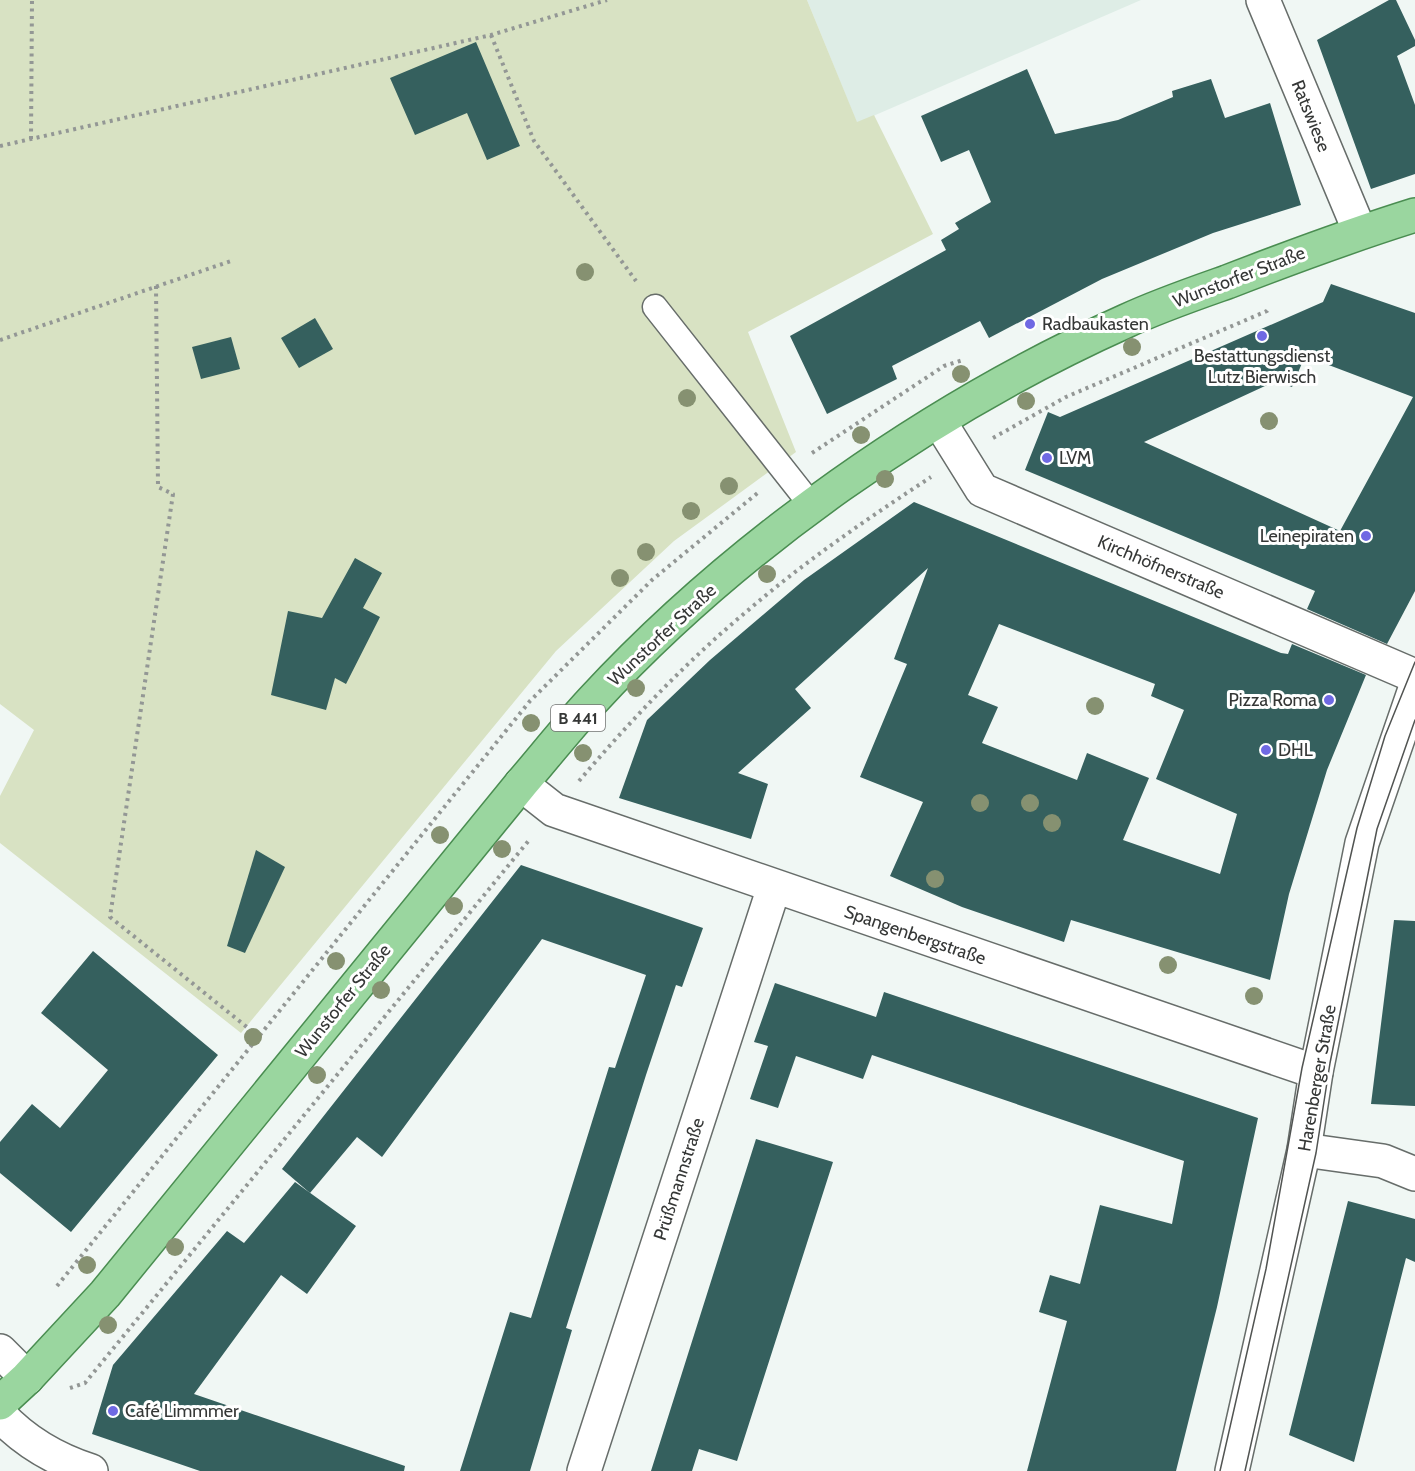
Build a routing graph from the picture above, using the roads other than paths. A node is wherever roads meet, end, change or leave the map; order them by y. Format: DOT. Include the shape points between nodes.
graph roads {
  1 [pos="1263,0"];
  2 [pos="1415,215"];
  3 [pos="1360,232"];
  4 [pos="655,307"];
  5 [pos="939,421"];
  6 [pos="812,506"];
  7 [pos="1415,676"];
  8 [pos="1415,689"];
  9 [pos="521,783"];
  10 [pos="774,887"];
  11 [pos="1316,1072"];
  12 [pos="1304,1150"];
  13 [pos="1415,1174"];
  14 [pos="0,1351"];
  15 [pos="27,1378"];
  16 [pos="0,1403"];
  17 [pos="0,1415"];
  18 [pos="91,1471"];
  19 [pos="584,1471"];
  20 [pos="1232,1471"];
  1 -- 3 [label="street, Ratswiese"];
  2 -- 3 [label="main road, Wunstorfer Straße / B 441"];
  3 -- 5 [label="main road, Wunstorfer Straße / B 441" via="1127,320 989,390"];
  4 -- 6 [label="lane"];
  5 -- 6 [label="main road, Wunstorfer Straße / B 441"];
  5 -- 7 [label="street, Kirchhöfnerstraße" via="982,490"];
  6 -- 9 [label="main road, Wunstorfer Straße / B 441" via="737,564 651,641 592,701"];
  8 -- 11 [label="street, Harenberger Straße" via="1362,843"];
  9 -- 10 [label="street, Spangenbergstraße" via="554,810"];
  9 -- 15 [label="main road, Wunstorfer Straße / B 441" via="105,1294"];
  10 -- 11 [label="street, Spangenbergstraße"];
  10 -- 19 [label="street, Prüßmannstraße"];
  11 -- 12 [label="street, Harenberger Straße"];
  12 -- 13 [label="street" via="1383,1161"];
  12 -- 20 [label="street, Harenberger Straße"];
  14 -- 15 [label="street"];
  15 -- 16 [label="main road, Wunstorfer Straße / B 441"];
  17 -- 18 [label="street" via="14,1430 64,1462"];
}
